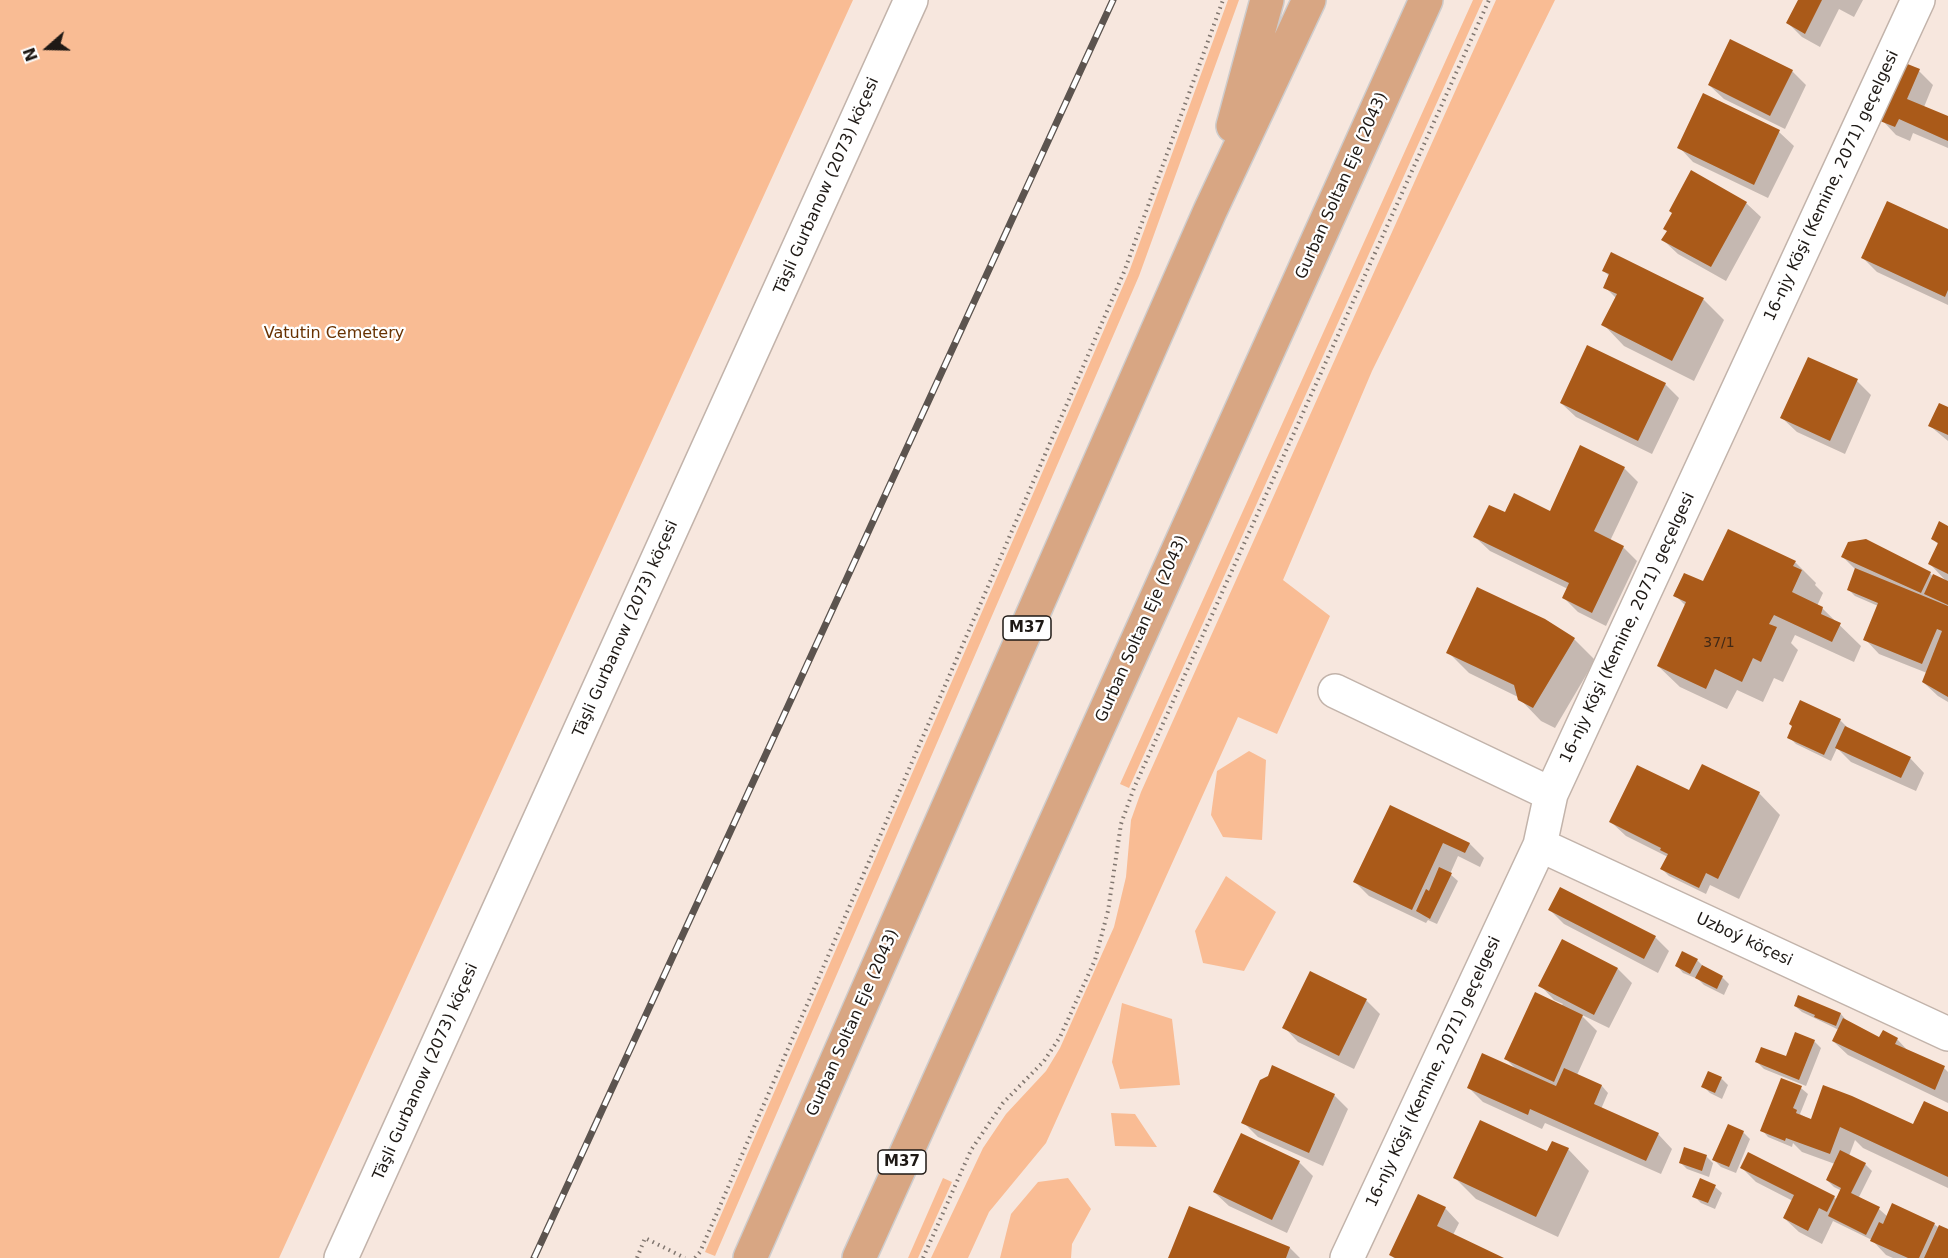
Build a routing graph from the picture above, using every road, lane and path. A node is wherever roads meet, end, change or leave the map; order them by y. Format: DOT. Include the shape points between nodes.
graph roads {
  1 [pos="911,0"];
  2 [pos="1222,0"];
  3 [pos="1267,0"];
  4 [pos="1309,0"];
  5 [pos="1426,0"];
  6 [pos="1489,0"];
  7 [pos="1918,0"];
  8 [pos="1210,211"];
  9 [pos="1335,691"];
  10 [pos="1551,794"];
  11 [pos="1540,845"];
  12 [pos="1948,1034"];
  13 [pos="341,1258"];
  14 [pos="637,1258"];
  15 [pos="685,1258"];
  16 [pos="695,1258"];
  17 [pos="750,1258"];
  18 [pos="859,1258"];
  19 [pos="924,1258"];
  20 [pos="1347,1258"];
  1 -- 13 [label="street, Täşli Gurbanow (2073) köçesi"];
  2 -- 16 [label="path" via="1124,272"];
  3 -- 8 [label="highway"];
  4 -- 8 [label="highway, Gurban Soltan Eje (2043) / M37"];
  5 -- 18 [label="highway, Gurban Soltan Eje (2043) / M37"];
  6 -- 19 [label="path" via="1134,788 1121,824 1108,911 1095,960 1060,1037 1044,1061 1003,1103 971,1150"];
  7 -- 10 [label="street, 16-njy Köşi (Kemine, 2071) geçelgesi"];
  8 -- 17 [label="highway, Gurban Soltan Eje (2043) / M37"];
  9 -- 10 [label="street"];
  10 -- 11 [label="street, 16-njy Köşi (Kemine, 2071) geçelgesi"];
  11 -- 12 [label="street, Uzboý köçesi"];
  11 -- 20 [label="street, 16-njy Köşi (Kemine, 2071) geçelgesi"];
  14 -- 15 [label="path" via="645,1238"];
}
